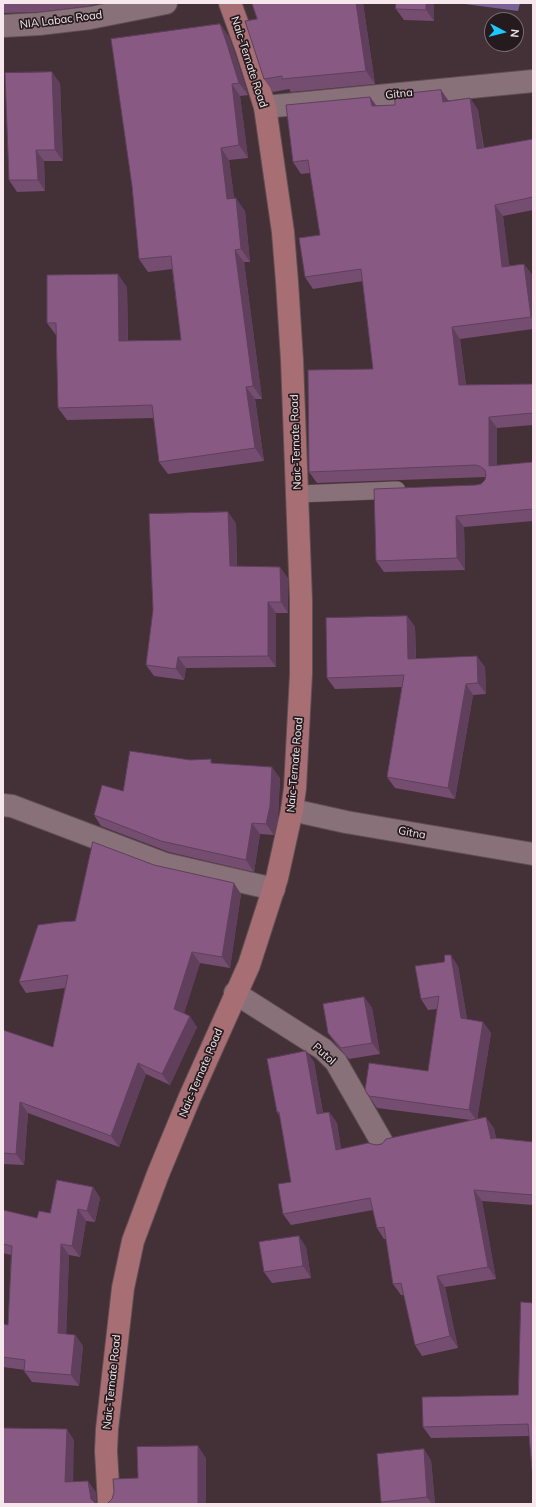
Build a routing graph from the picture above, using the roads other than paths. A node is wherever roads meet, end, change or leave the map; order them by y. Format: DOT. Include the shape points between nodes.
graph roads {
  1 [pos="166,3"];
  2 [pos="230,3"];
  3 [pos="3,26"];
  4 [pos="533,81"];
  5 [pos="265,108"];
  6 [pos="414,490"];
  7 [pos="298,494"];
  8 [pos="3,805"];
  9 [pos="292,810"];
  10 [pos="533,854"];
  11 [pos="274,889"];
  12 [pos="235,993"];
  13 [pos="383,1144"];
  14 [pos="109,1504"];
  1 -- 3 [label="street, NIA Labac Road" via="90,18"];
  2 -- 5 [label="main road, Naic-Ternate Road"];
  4 -- 5 [label="street, Gitna"];
  5 -- 7 [label="main road, Naic-Ternate Road" via="287,275"];
  6 -- 7 [label="lane"];
  7 -- 9 [label="main road, Naic-Ternate Road" via="301,674 298,761"];
  8 -- 11 [label="street" via="12,806 165,864"];
  9 -- 10 [label="street, Gitna" via="346,822"];
  9 -- 11 [label="main road, Naic-Ternate Road"];
  11 -- 12 [label="main road, Naic-Ternate Road" via="249,965"];
  12 -- 13 [label="street, Putol" via="323,1049 336,1062"];
  12 -- 14 [label="main road, Naic-Ternate Road" via="158,1174 133,1241 123,1288 107,1429"];
}
